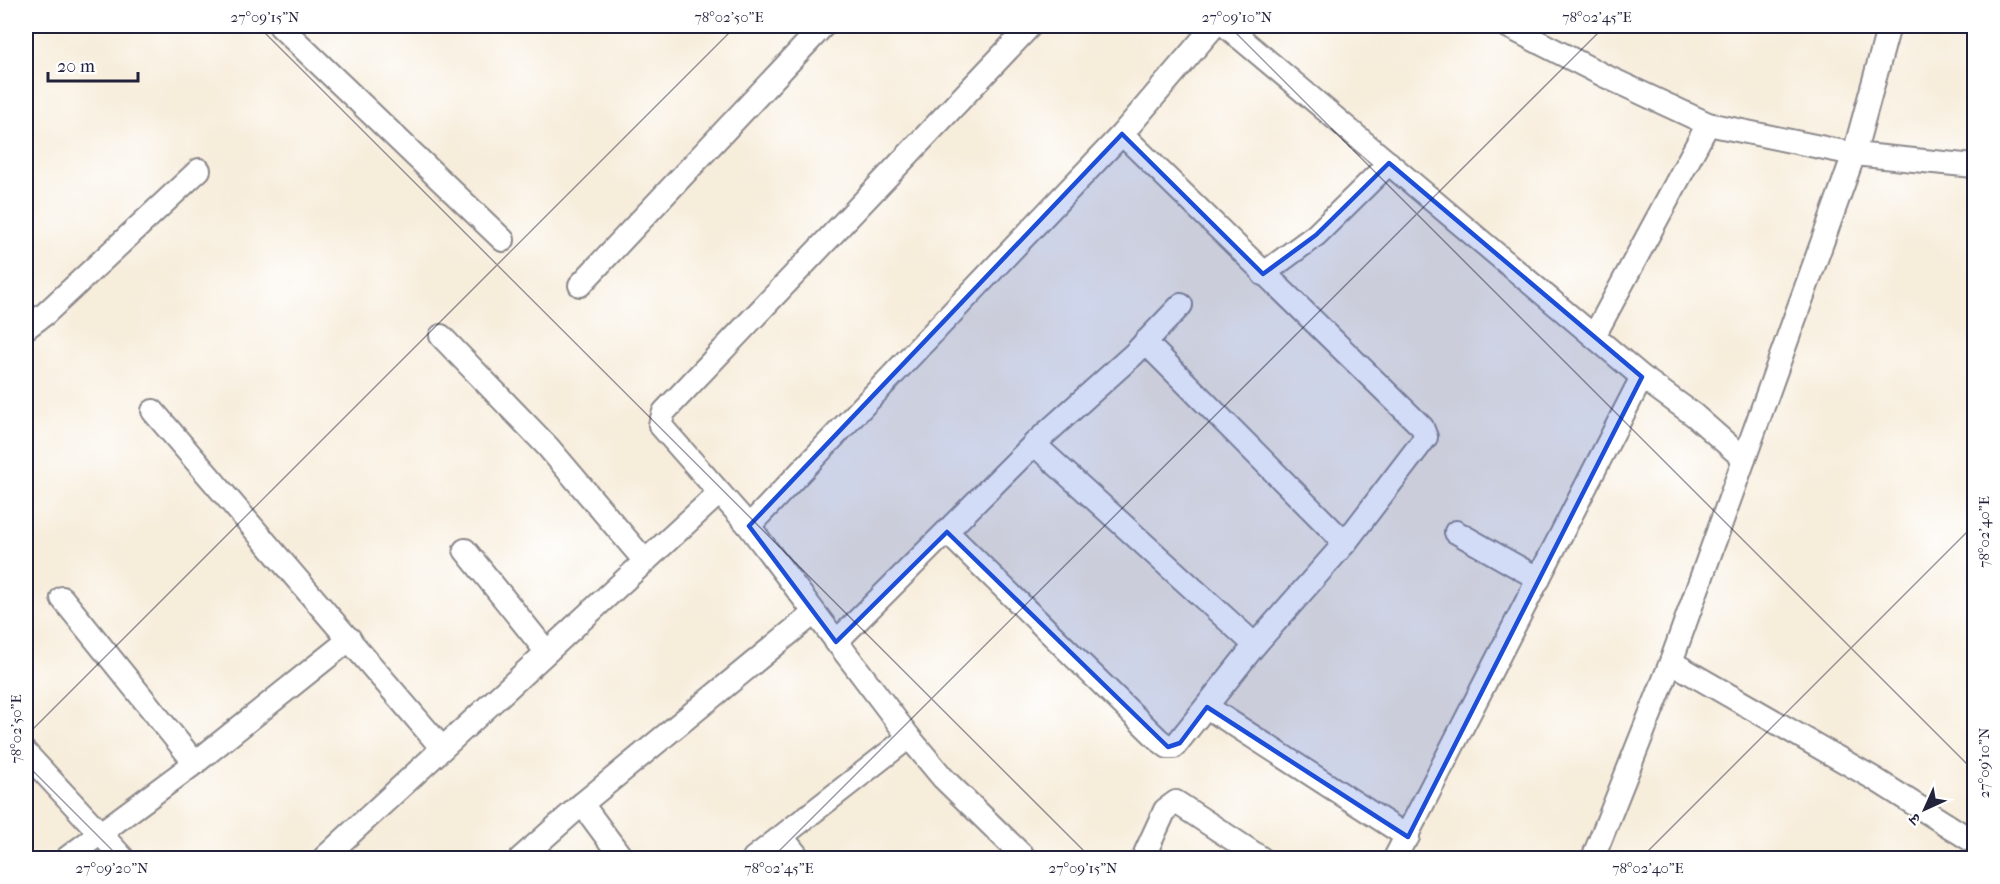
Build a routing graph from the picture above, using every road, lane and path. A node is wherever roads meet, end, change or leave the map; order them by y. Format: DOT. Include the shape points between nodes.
graph roads {
  1 [pos="280,26"];
  2 [pos="823,26"];
  3 [pos="1030,26"];
  4 [pos="1214,26"];
  5 [pos="1226,26"];
  6 [pos="1507,26"];
  7 [pos="1889,26"];
  8 [pos="1708,124"];
  9 [pos="1122,134"];
  10 [pos="1854,154"];
  11 [pos="1389,163"];
  12 [pos="1974,166"];
  13 [pos="199,170"];
  14 [pos="503,240"];
  15 [pos="1263,274"];
  16 [pos="580,285"];
  17 [pos="1181,305"];
  18 [pos="26,328"];
  19 [pos="441,336"];
  20 [pos="1594,336"];
  21 [pos="1145,342"];
  22 [pos="1642,377"];
  23 [pos="153,411"];
  24 [pos="1034,444"];
  25 [pos="1744,459"];
  26 [pos="719,493"];
  27 [pos="749,526"];
  28 [pos="947,532"];
  29 [pos="1456,532"];
  30 [pos="1345,543"];
  31 [pos="465,550"];
  32 [pos="645,561"];
  33 [pos="1539,579"];
  34 [pos="62,598"];
  35 [pos="814,613"];
  36 [pos="350,639"];
  37 [pos="836,642"];
  38 [pos="1255,645"];
  39 [pos="546,651"];
  40 [pos="1671,662"];
  41 [pos="1207,707"];
  42 [pos="909,737"];
  43 [pos="441,747"];
  44 [pos="26,753"];
  45 [pos="195,763"];
  46 [pos="582,804"];
  47 [pos="99,834"];
  48 [pos="1408,837"];
  49 [pos="783,838"];
  50 [pos="1974,842"];
  51 [pos="67,858"];
  52 [pos="123,858"];
  53 [pos="324,858"];
  54 [pos="521,858"];
  55 [pos="622,858"];
  56 [pos="754,858"];
  57 [pos="799,858"];
  58 [pos="1025,858"];
  59 [pos="1143,858"];
  60 [pos="1261,858"];
  61 [pos="1395,858"];
  62 [pos="1593,858"];
  1 -- 14 [label="street"];
  2 -- 16 [label="street"];
  3 -- 26 [label="street" via="664,412 660,425 664,432"];
  4 -- 9 [label="street"];
  5 -- 11 [label="street"];
  6 -- 8 [label="street"];
  7 -- 10 [label="street"];
  8 -- 10 [label="street"];
  8 -- 20 [label="street"];
  9 -- 15 [label="street"];
  9 -- 27 [label="street"];
  10 -- 12 [label="street"];
  10 -- 25 [label="street"];
  11 -- 15 [label="street" via="1316,235"];
  11 -- 20 [label="street"];
  13 -- 18 [label="street"];
  15 -- 30 [label="street" via="1425,432 1423,442"];
  17 -- 21 [label="street"];
  19 -- 32 [label="street" via="548,447"];
  20 -- 22 [label="street"];
  21 -- 24 [label="street"];
  21 -- 30 [label="street"];
  22 -- 25 [label="street"];
  22 -- 33 [label="street"];
  23 -- 36 [label="street"];
  24 -- 28 [label="street"];
  24 -- 38 [label="street"];
  25 -- 40 [label="street"];
  26 -- 27 [label="street"];
  26 -- 32 [label="street"];
  27 -- 35 [label="street"];
  28 -- 37 [label="street"];
  28 -- 41 [label="street" via="1168,747 1180,743"];
  29 -- 33 [label="street"];
  30 -- 38 [label="street"];
  31 -- 39 [label="street"];
  32 -- 39 [label="street"];
  33 -- 48 [label="street"];
  34 -- 45 [label="street"];
  35 -- 37 [label="street"];
  35 -- 46 [label="street"];
  36 -- 43 [label="street"];
  36 -- 45 [label="street"];
  37 -- 42 [label="street"];
  38 -- 41 [label="street"];
  39 -- 43 [label="street"];
  40 -- 50 [label="street" via="1873,778"];
  40 -- 62 [label="street"];
  41 -- 48 [label="street"];
  42 -- 49 [label="street"];
  42 -- 58 [label="street" via="943,778"];
  43 -- 53 [label="street"];
  44 -- 47 [label="street"];
  45 -- 47 [label="street"];
  46 -- 54 [label="street"];
  46 -- 55 [label="street"];
  47 -- 51 [label="street"];
  47 -- 52 [label="street"];
  48 -- 61 [label="street"];
  49 -- 56 [label="street"];
  49 -- 57 [label="street"];
  59 -- 60 [label="street" via="1165,810 1176,802"];
}
